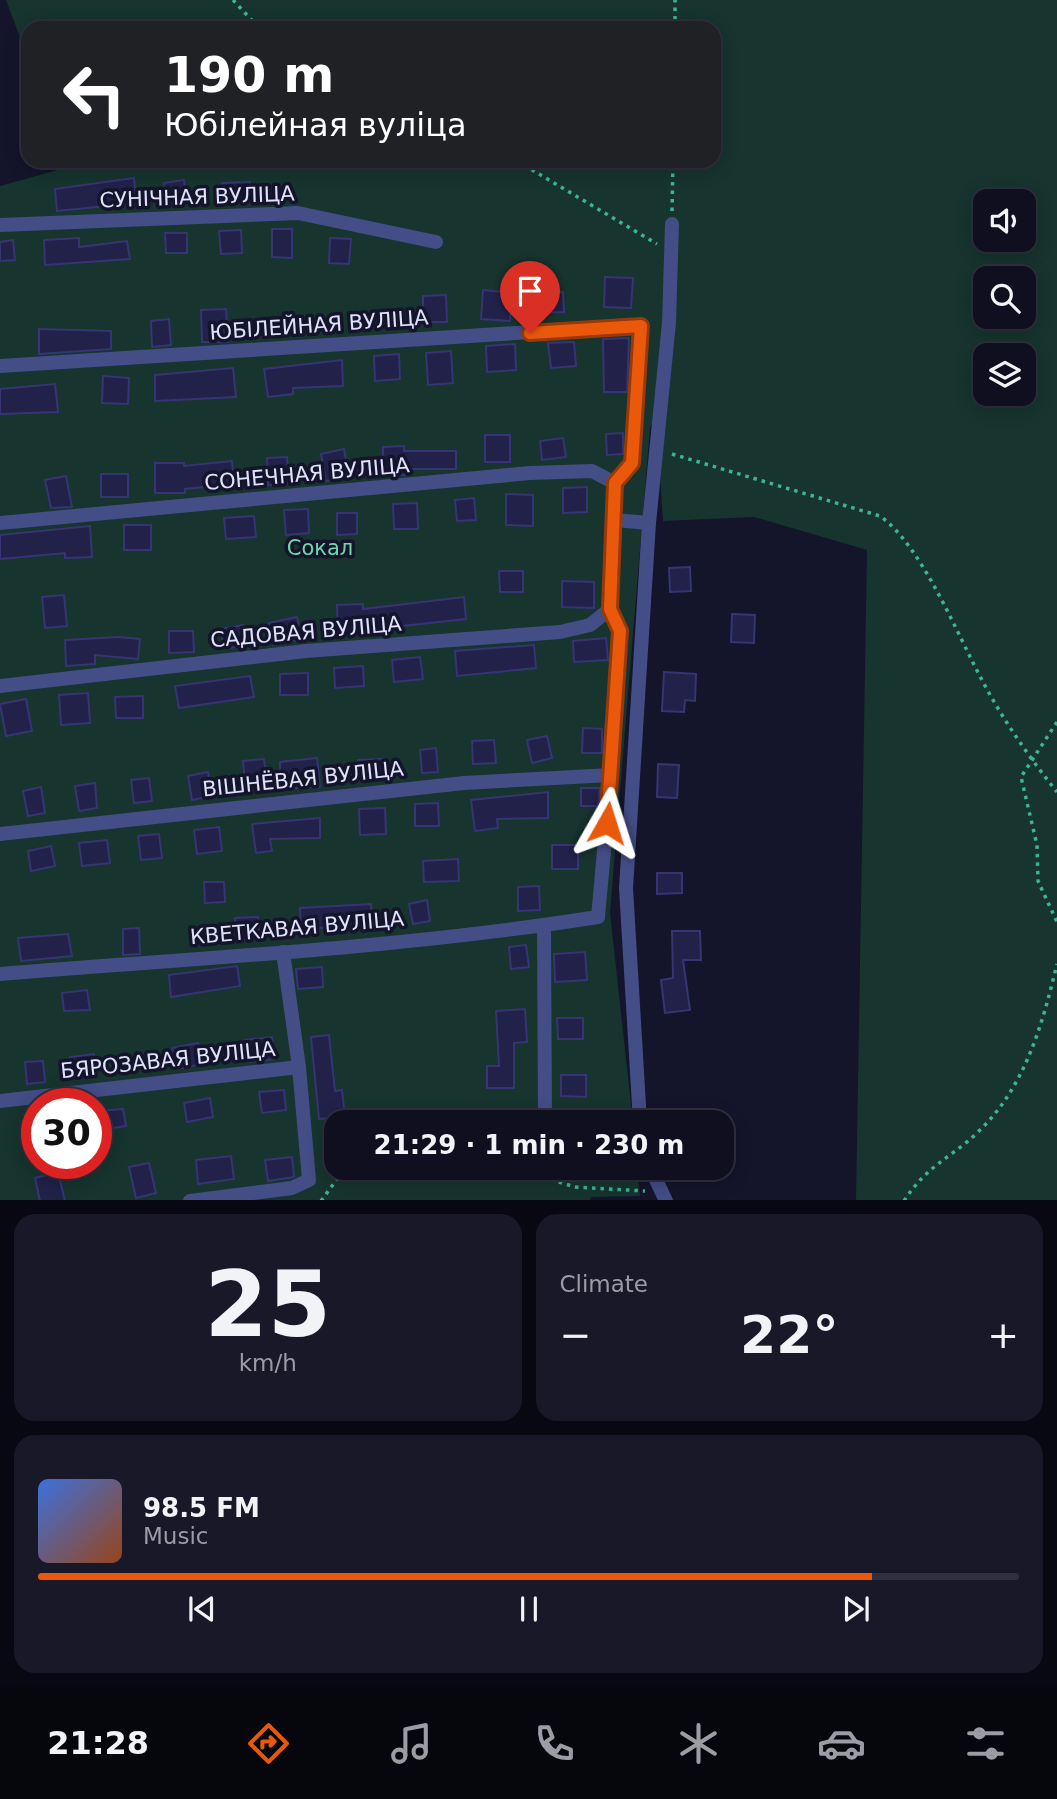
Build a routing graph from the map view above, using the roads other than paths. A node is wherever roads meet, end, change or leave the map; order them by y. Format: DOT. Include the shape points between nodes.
graph roads {
  1 [pos="672,224"];
  2 [pos="0,225"];
  3 [pos="436,242"];
  4 [pos="0,366"];
  5 [pos="615,483"];
  6 [pos="615,520"];
  7 [pos="0,523"];
  8 [pos="649,523"];
  9 [pos="610,609"];
  10 [pos="0,686"];
  11 [pos="611,775"];
  12 [pos="0,834"];
  13 [pos="544,926"];
  14 [pos="283,952"];
  15 [pos="0,974"];
  16 [pos="299,1067"];
  17 [pos="0,1101"];
  18 [pos="545,1110"];
  19 [pos="639,1110"];
  20 [pos="656,1180"];
  21 [pos="663,1196"];
  22 [pos="190,1200"];
  1 -- 8 [label="street" via="669,323"];
  2 -- 3 [label="street, СУНІЧНАЯ ВУЛІЦА" via="298,213"];
  4 -- 5 [label="street, ЮБІЛЕЙНАЯ ВУЛІЦА" via="641,326 632,463"];
  5 -- 6 [label="street"];
  5 -- 7 [label="street, СОНЕЧНАЯ ВУЛІЦА" via="592,471 530,473"];
  6 -- 8 [label="street"];
  6 -- 9 [label="street"];
  8 -- 19 [label="street" via="626,888"];
  9 -- 10 [label="street, САДОВАЯ ВУЛІЦА" via="590,625 560,632 306,651"];
  9 -- 11 [label="street" via="620,631"];
  11 -- 12 [label="street, ВІШНЁВАЯ ВУЛІЦА" via="464,783"];
  11 -- 13 [label="street, КВЕТКАВАЯ ВУЛІЦА" via="598,917"];
  13 -- 14 [label="street, КВЕТКАВАЯ ВУЛІЦА"];
  13 -- 18 [label="street"];
  14 -- 15 [label="street, КВЕТКАВАЯ ВУЛІЦА"];
  14 -- 16 [label="street"];
  16 -- 17 [label="street, БЯРОЗАВАЯ ВУЛІЦА"];
  16 -- 22 [label="street" via="310,1172 304,1185"];
  20 -- 21 [label="street"];
}
